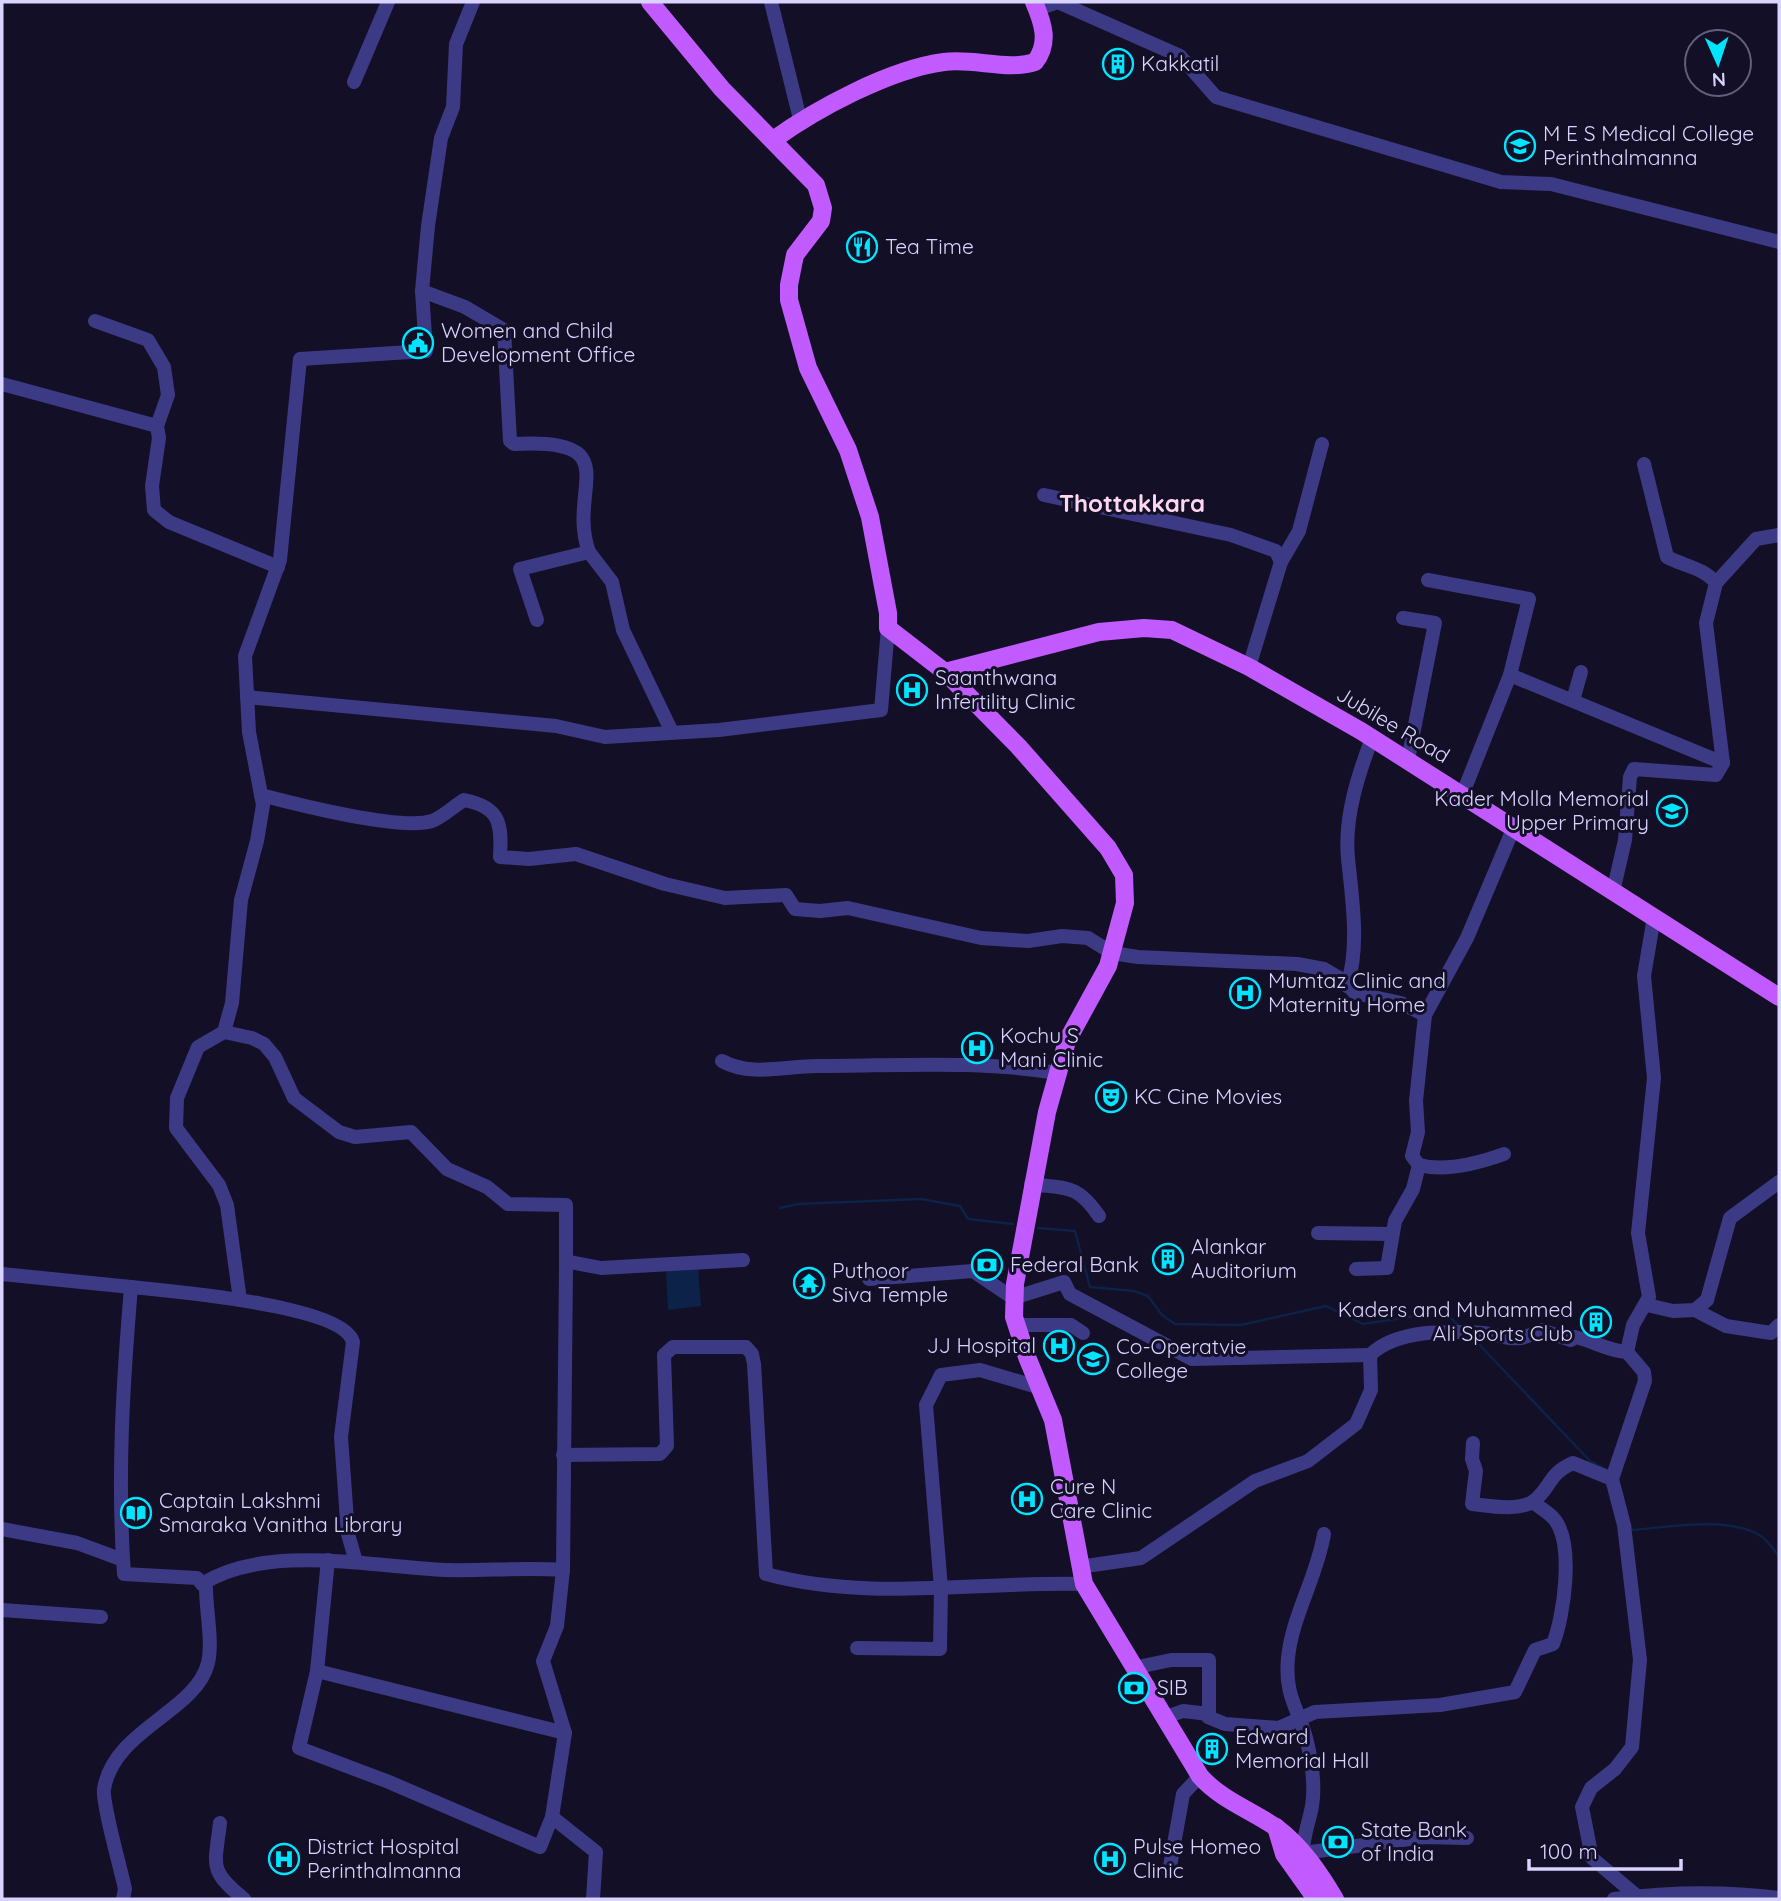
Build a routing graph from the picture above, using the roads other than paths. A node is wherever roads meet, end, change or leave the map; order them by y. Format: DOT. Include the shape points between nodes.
graph roads {
  1 [pos="388,2"];
  2 [pos="472,2"];
  3 [pos="650,2"];
  4 [pos="771,2"];
  5 [pos="1036,6"];
  6 [pos="354,82"];
  7 [pos="800,119"];
  8 [pos="773,140"];
  9 [pos="1779,242"];
  10 [pos="422,291"];
  11 [pos="95,321"];
  12 [pos="2,384"];
  13 [pos="157,426"];
  14 [pos="1322,444"];
  15 [pos="1644,464"];
  16 [pos="1044,495"];
  17 [pos="1779,535"];
  18 [pos="589,552"];
  19 [pos="1281,562"];
  20 [pos="278,567"];
  21 [pos="1428,580"];
  22 [pos="1716,583"];
  23 [pos="1403,618"];
  24 [pos="537,620"];
  25 [pos="888,628"];
  26 [pos="1249,667"];
  27 [pos="945,672"];
  28 [pos="1581,672"];
  29 [pos="1510,675"];
  30 [pos="247,697"];
  31 [pos="1573,700"];
  32 [pos="671,730"];
  33 [pos="1372,738"];
  34 [pos="1408,760"];
  35 [pos="1723,763"];
  36 [pos="1463,793"];
  37 [pos="261,795"];
  38 [pos="1514,827"];
  39 [pos="1613,892"];
  40 [pos="1654,917"];
  41 [pos="1112,953"];
  42 [pos="1347,986"];
  43 [pos="1779,997"];
  44 [pos="1425,1015"];
  45 [pos="224,1032"];
  46 [pos="722,1061"];
  47 [pos="1057,1073"];
  48 [pos="1504,1154"];
  49 [pos="1419,1165"];
  50 [pos="1779,1182"];
  51 [pos="1031,1184"];
  52 [pos="1100,1216"];
  53 [pos="1318,1233"];
  54 [pos="1392,1234"];
  55 [pos="743,1259"];
  56 [pos="565,1268"];
  57 [pos="1356,1269"];
  58 [pos="2,1274"];
  59 [pos="869,1279"];
  60 [pos="131,1287"];
  61 [pos="1013,1298"];
  62 [pos="240,1300"];
  63 [pos="1647,1304"];
  64 [pos="1695,1310"];
  65 [pos="1016,1325"];
  66 [pos="1779,1325"];
  67 [pos="1083,1333"];
  68 [pos="1627,1352"];
  69 [pos="1370,1355"];
  70 [pos="1041,1388"];
  71 [pos="1473,1443"];
  72 [pos="563,1455"];
  73 [pos="1612,1479"];
  74 [pos="1533,1502"];
  75 [pos="2,1529"];
  76 [pos="1324,1534"];
  77 [pos="123,1560"];
  78 [pos="328,1560"];
  79 [pos="356,1562"];
  80 [pos="564,1570"];
  81 [pos="1082,1576"];
  82 [pos="202,1584"];
  83 [pos="942,1588"];
  84 [pos="2,1610"];
  85 [pos="101,1617"];
  86 [pos="857,1648"];
  87 [pos="1133,1668"];
  88 [pos="317,1671"];
  89 [pos="1209,1714"];
  90 [pos="1163,1718"];
  91 [pos="1299,1719"];
  92 [pos="565,1733"];
  93 [pos="1200,1776"];
  94 [pos="552,1817"];
  95 [pos="220,1823"];
  96 [pos="1276,1827"];
  97 [pos="1466,1838"];
  98 [pos="1303,1853"];
  99 [pos="1169,1872"];
  100 [pos="1637,1896"];
  101 [pos="1779,1898"];
  102 [pos="123,1899"];
  103 [pos="244,1899"];
  104 [pos="593,1899"];
  105 [pos="1315,1899"];
  106 [pos="1335,1899"];
  107 [pos="1614,1899"];
  1 -- 6 [label="street"];
  2 -- 10 [label="street" via="456,44 453,107 441,138"];
  3 -- 8 [label="main road" via="722,89"];
  4 -- 7 [label="street"];
  5 -- 7 [label="main road" via="1044,42 1035,62 1011,66 961,61 924,66"];
  5 -- 9 [label="street" via="1058,2 1180,56 1216,97 1501,183 1550,184"];
  7 -- 8 [label="main road"];
  8 -- 25 [label="main road" via="822,197 821,221 794,255 789,300 808,368 848,450 870,517"];
  10 -- 18 [label="street" via="465,307 504,330 510,441 556,445 581,456 587,466 582,534"];
  10 -- 20 [label="street" via="426,351 300,359"];
  11 -- 13 [label="street" via="148,340 158,353 168,395"];
  12 -- 13 [label="street"];
  13 -- 20 [label="street" via="154,510 169,522"];
  14 -- 19 [label="street" via="1299,531"];
  15 -- 22 [label="street" via="1667,556 1707,572"];
  16 -- 19 [label="street" via="1231,535 1276,551"];
  17 -- 22 [label="street" via="1756,539"];
  18 -- 24 [label="street" via="520,569"];
  18 -- 32 [label="street" via="612,582 624,630"];
  19 -- 26 [label="street"];
  20 -- 30 [label="street" via="245,656"];
  21 -- 29 [label="street" via="1530,600"];
  22 -- 35 [label="street" via="1706,623"];
  23 -- 34 [label="street" via="1435,623"];
  25 -- 27 [label="main road"];
  25 -- 32 [label="street" via="881,710 719,730"];
  26 -- 27 [label="main road, Jubilee Road" via="1172,630 1144,628 1099,632"];
  26 -- 33 [label="main road, Jubilee Road"];
  27 -- 41 [label="main road" via="1018,746 1119,862 1127,888"];
  28 -- 31 [label="street"];
  29 -- 31 [label="street"];
  29 -- 36 [label="street"];
  30 -- 32 [label="street" via="556,726 605,737"];
  30 -- 37 [label="street"];
  31 -- 35 [label="street"];
  33 -- 34 [label="main road, Jubilee Road"];
  33 -- 42 [label="street" via="1349,820 1353,949"];
  34 -- 36 [label="main road, Jubilee Road"];
  35 -- 39 [label="street" via="1716,775 1704,776 1634,769"];
  36 -- 38 [label="main road, Jubilee Road"];
  37 -- 41 [label="street" via="385,821 431,821 464,800 485,804 497,817 502,834 500,857 576,854 665,884 725,898 786,895 795,909 848,908 981,938 1088,938"];
  37 -- 45 [label="street" via="259,829 241,900 232,1003"];
  38 -- 39 [label="main road, Jubilee Road"];
  38 -- 44 [label="street" via="1467,938"];
  39 -- 40 [label="main road, Jubilee Road"];
  40 -- 43 [label="main road, Jubilee Road"];
  40 -- 63 [label="street" via="1644,976 1654,1078 1638,1233"];
  41 -- 42 [label="street" via="1297,964 1324,969"];
  41 -- 47 [label="main road" via="1100,985 1067,1041"];
  42 -- 44 [label="street" via="1355,993 1401,1003"];
  44 -- 49 [label="street" via="1416,1101 1418,1132 1412,1156"];
  45 -- 56 [label="street" via="264,1044 293,1098 340,1132 355,1137 411,1132 447,1169 487,1187 508,1204 566,1205"];
  45 -- 62 [label="street" via="198,1047 177,1098 176,1128 219,1185 227,1205"];
  46 -- 47 [label="street" via="768,1070 807,1066 1018,1067"];
  47 -- 51 [label="main road"];
  48 -- 49 [label="street" via="1439,1168"];
  49 -- 54 [label="street"];
  50 -- 64 [label="street" via="1730,1218 1707,1300"];
  51 -- 52 [label="street" via="1077,1191"];
  51 -- 61 [label="main road"];
  53 -- 54 [label="street"];
  54 -- 57 [label="street" via="1387,1268"];
  55 -- 56 [label="street" via="601,1268 570,1262"];
  56 -- 72 [label="street"];
  58 -- 60 [label="street"];
  59 -- 61 [label="street" via="973,1271"];
  60 -- 62 [label="street"];
  60 -- 77 [label="street" via="121,1413"];
  61 -- 65 [label="main road"];
  61 -- 69 [label="street" via="1064,1282 1070,1294 1192,1359"];
  62 -- 79 [label="street" via="331,1321 351,1335 341,1437 348,1534"];
  63 -- 64 [label="street" via="1673,1311"];
  63 -- 68 [label="street" via="1633,1325"];
  64 -- 66 [label="street" via="1726,1326 1771,1333"];
  65 -- 67 [label="street" via="1067,1324"];
  65 -- 70 [label="main road"];
  68 -- 69 [label="street" via="1541,1330 1521,1338 1484,1333 1412,1335 1382,1343"];
  68 -- 73 [label="street" via="1644,1372 1645,1381"];
  69 -- 81 [label="street" via="1371,1390 1356,1424 1308,1461 1255,1481 1141,1558"];
  70 -- 81 [label="main road" via="1058,1438"];
  70 -- 83 [label="street" via="980,1370 942,1375 926,1405"];
  71 -- 74 [label="street" via="1472,1504 1508,1509"];
  72 -- 80 [label="street"];
  72 -- 83 [label="street" via="660,1454 665,1451 667,1350 746,1347 754,1364 766,1574 849,1587"];
  73 -- 74 [label="street" via="1573,1463 1558,1470"];
  73 -- 100 [label="street" via="1623,1525 1640,1660 1635,1723 1632,1747 1615,1769 1591,1788 1582,1807 1592,1858"];
  74 -- 91 [label="street" via="1556,1520 1566,1555 1564,1591 1553,1644 1535,1650 1515,1692 1440,1705 1315,1712"];
  75 -- 77 [label="street" via="77,1543"];
  76 -- 91 [label="street" via="1288,1656 1289,1696"];
  77 -- 82 [label="street" via="124,1574 197,1578"];
  78 -- 79 [label="street"];
  78 -- 82 [label="street" via="237,1569"];
  78 -- 88 [label="street"];
  79 -- 80 [label="street" via="445,1570"];
  80 -- 92 [label="street" via="557,1626 543,1661"];
  81 -- 83 [label="street"];
  81 -- 87 [label="main road"];
  82 -- 102 [label="street" via="206,1588 208,1654 204,1673 192,1690 120,1752 104,1790 125,1889"];
  83 -- 86 [label="street" via="940,1650"];
  84 -- 85 [label="street"];
  87 -- 89 [label="street" via="1171,1660 1209,1660"];
  87 -- 90 [label="main road"];
  88 -- 92 [label="street"];
  88 -- 94 [label="street" via="299,1748 540,1847"];
  89 -- 90 [label="street" via="1184,1711"];
  89 -- 91 [label="street" via="1226,1724 1249,1727 1279,1728"];
  90 -- 93 [label="main road"];
  91 -- 98 [label="street" via="1308,1745 1313,1802 1303,1834"];
  92 -- 94 [label="street"];
  93 -- 96 [label="main road" via="1223,1796"];
  93 -- 99 [label="street" via="1183,1794"];
  94 -- 104 [label="street" via="596,1852"];
  95 -- 103 [label="street" via="215,1866 221,1881"];
  96 -- 98 [label="main road"];
  96 -- 105 [label="main road" via="1284,1854"];
  97 -- 98 [label="street" via="1425,1837"];
  98 -- 106 [label="main road"];
  100 -- 101 [label="street" via="1737,1893"];
  100 -- 107 [label="street"];
}
